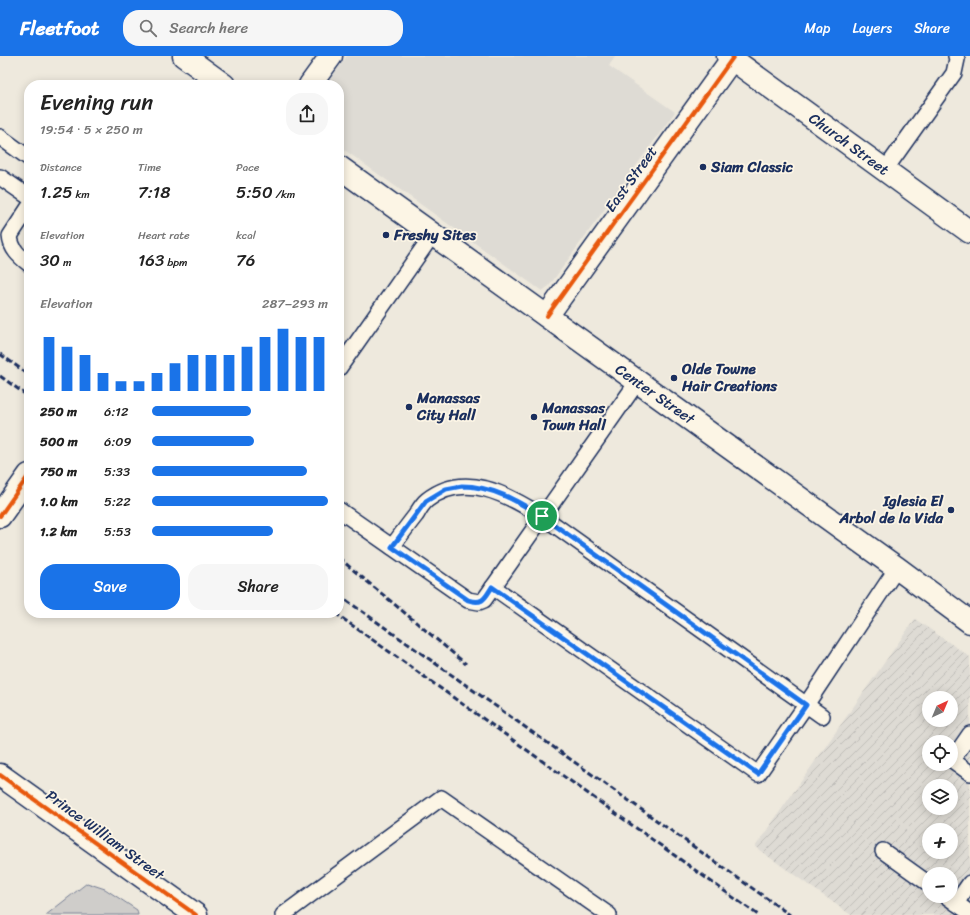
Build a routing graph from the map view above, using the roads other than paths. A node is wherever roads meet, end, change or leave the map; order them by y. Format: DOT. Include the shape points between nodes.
graph roads {
  1 [pos="184,56"];
  2 [pos="331,56"];
  3 [pos="956,56"];
  4 [pos="731,57"];
  5 [pos="217,80"];
  6 [pos="314,80"];
  7 [pos="0,137"];
  8 [pos="24,154"];
  9 [pos="885,170"];
  10 [pos="344,171"];
  11 [pos="0,177"];
  12 [pos="24,194"];
  13 [pos="24,215"];
  14 [pos="970,232"];
  15 [pos="433,234"];
  16 [pos="24,260"];
  17 [pos="547,316"];
  18 [pos="344,361"];
  19 [pos="638,381"];
  20 [pos="24,482"];
  21 [pos="344,513"];
  22 [pos="0,516"];
  23 [pos="542,516"];
  24 [pos="392,547"];
  25 [pos="897,568"];
  26 [pos="492,587"];
  27 [pos="970,622"];
  28 [pos="806,705"];
  29 [pos="822,716"];
  30 [pos="970,734"];
  31 [pos="970,773"];
  32 [pos="0,775"];
  33 [pos="883,851"];
  34 [pos="922,879"];
  35 [pos="970,883"];
  36 [pos="958,894"];
  37 [pos="955,903"];
  38 [pos="970,913"];
  39 [pos="196,915"];
  40 [pos="283,915"];
  41 [pos="609,915"];
  1 -- 5 [label="main road"];
  2 -- 6 [label="main road"];
  3 -- 9 [label="lane" via="954,73"];
  4 -- 9 [label="main road, Church Street"];
  4 -- 17 [label="main road, East Street"];
  7 -- 8 [label="lane"];
  9 -- 14 [label="main road, Church Street"];
  10 -- 15 [label="main road, Center Street"];
  11 -- 12 [label="lane"];
  13 -- 16 [label="lane" via="10,236 11,245"];
  15 -- 17 [label="main road, Center Street"];
  15 -- 18 [label="lane"];
  17 -- 19 [label="main road, Center Street"];
  19 -- 23 [label="lane"];
  19 -- 25 [label="main road, Center Street"];
  20 -- 22 [label="main road"];
  21 -- 24 [label="lane"];
  23 -- 24 [label="lane" via="493,491 475,486 446,489 426,501"];
  23 -- 26 [label="lane"];
  23 -- 28 [label="lane"];
  24 -- 26 [label="lane" via="468,600 484,600"];
  25 -- 27 [label="main road, Center Street"];
  25 -- 28 [label="lane"];
  26 -- 28 [label="lane" via="758,774"];
  28 -- 29 [label="lane"];
  30 -- 31 [label="lane" via="952,760"];
  32 -- 39 [label="main road, Prince William Street"];
  33 -- 34 [label="lane"];
  35 -- 36 [label="lane"];
  37 -- 38 [label="lane"];
  40 -- 41 [label="lane" via="441,798"];
}
